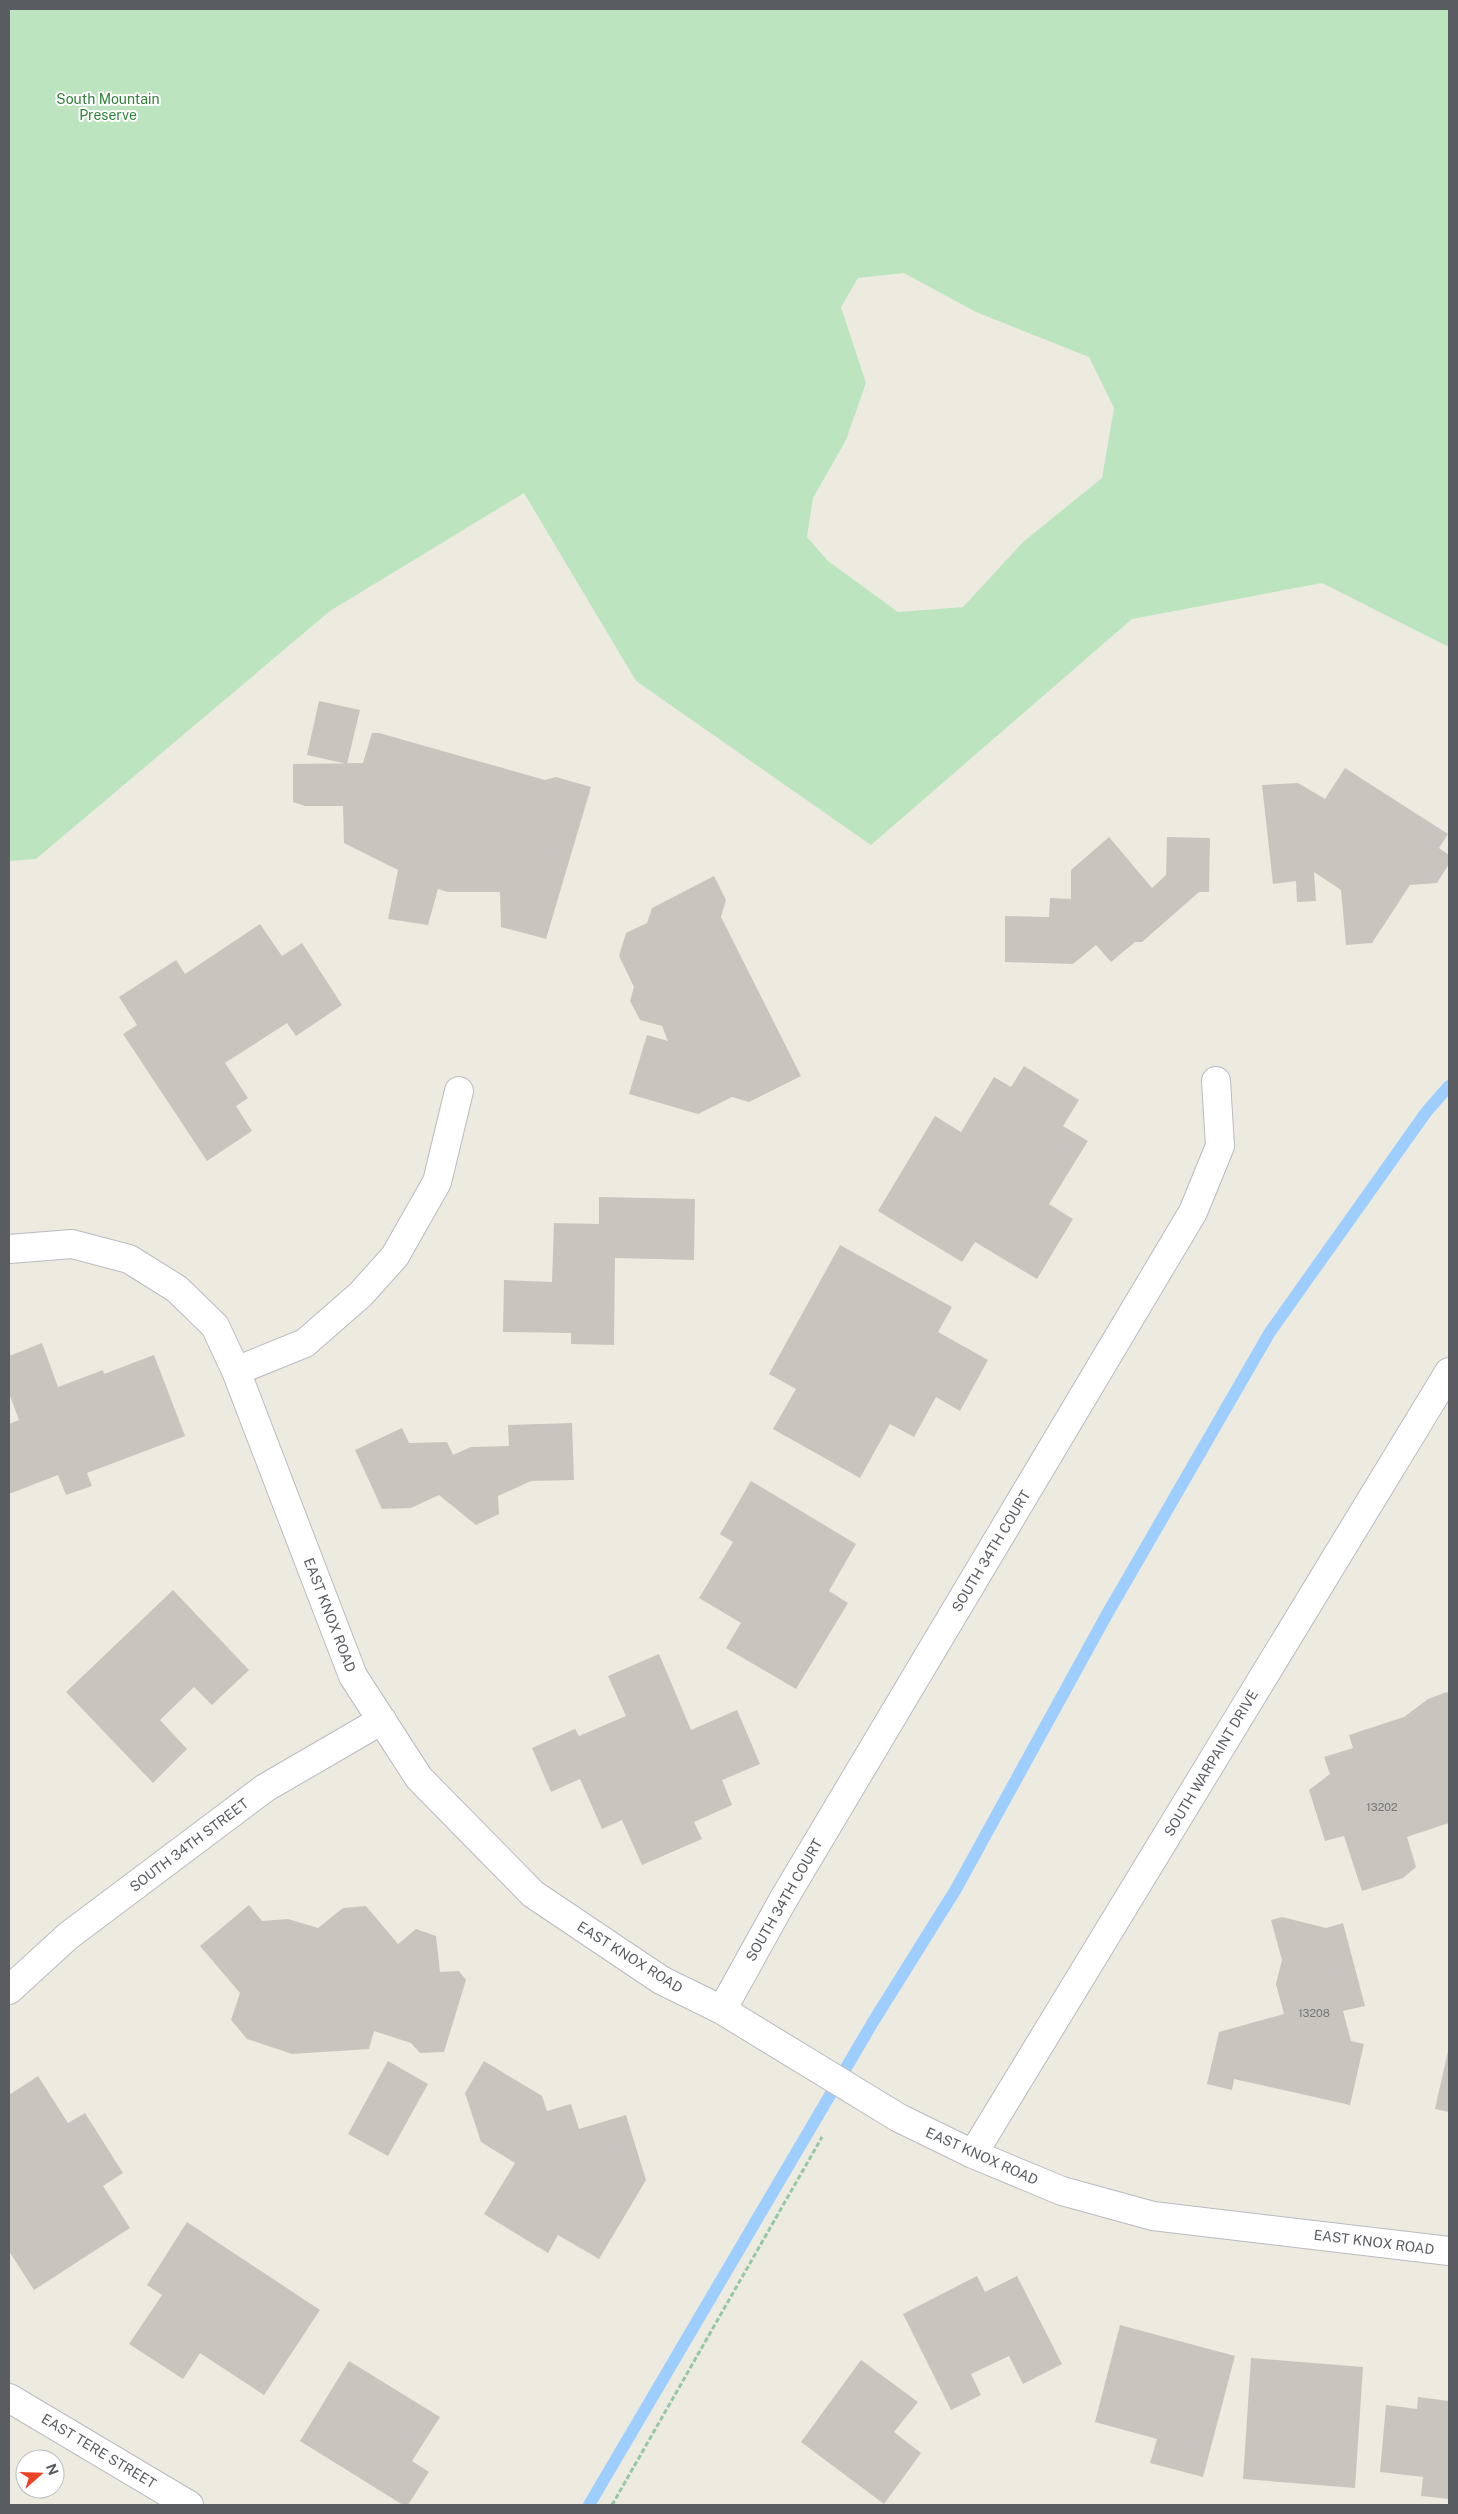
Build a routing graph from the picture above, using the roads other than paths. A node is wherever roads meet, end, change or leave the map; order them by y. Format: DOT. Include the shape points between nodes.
graph roads {
  1 [pos="1216,1081"];
  2 [pos="460,1091"];
  3 [pos="9,1249"];
  4 [pos="236,1370"];
  5 [pos="1449,1372"];
  6 [pos="382,1720"];
  7 [pos="9,1990"];
  8 [pos="722,2010"];
  9 [pos="973,2154"];
  10 [pos="1449,2251"];
  11 [pos="9,2398"];
  12 [pos="189,2505"];
  1 -- 8 [label="street, SOUTH 34TH COURT" via="1220,1146 1193,1212 788,1892"];
  2 -- 4 [label="street" via="437,1182 395,1256 361,1294 305,1343"];
  3 -- 4 [label="street, EAST KNOX ROAD" via="72,1244 129,1259 177,1289 215,1326"];
  4 -- 6 [label="street, EAST KNOX ROAD" via="353,1676"];
  5 -- 9 [label="street, SOUTH WARPAINT DRIVE"];
  6 -- 7 [label="street, SOUTH 34TH STREET" via="265,1788 68,1936"];
  6 -- 8 [label="street, EAST KNOX ROAD" via="419,1778 533,1894 661,1980"];
  8 -- 9 [label="street, EAST KNOX ROAD" via="899,2118"];
  9 -- 10 [label="street, EAST KNOX ROAD" via="1062,2191 1153,2216"];
  11 -- 12 [label="street, EAST TERE STREET"];
}
